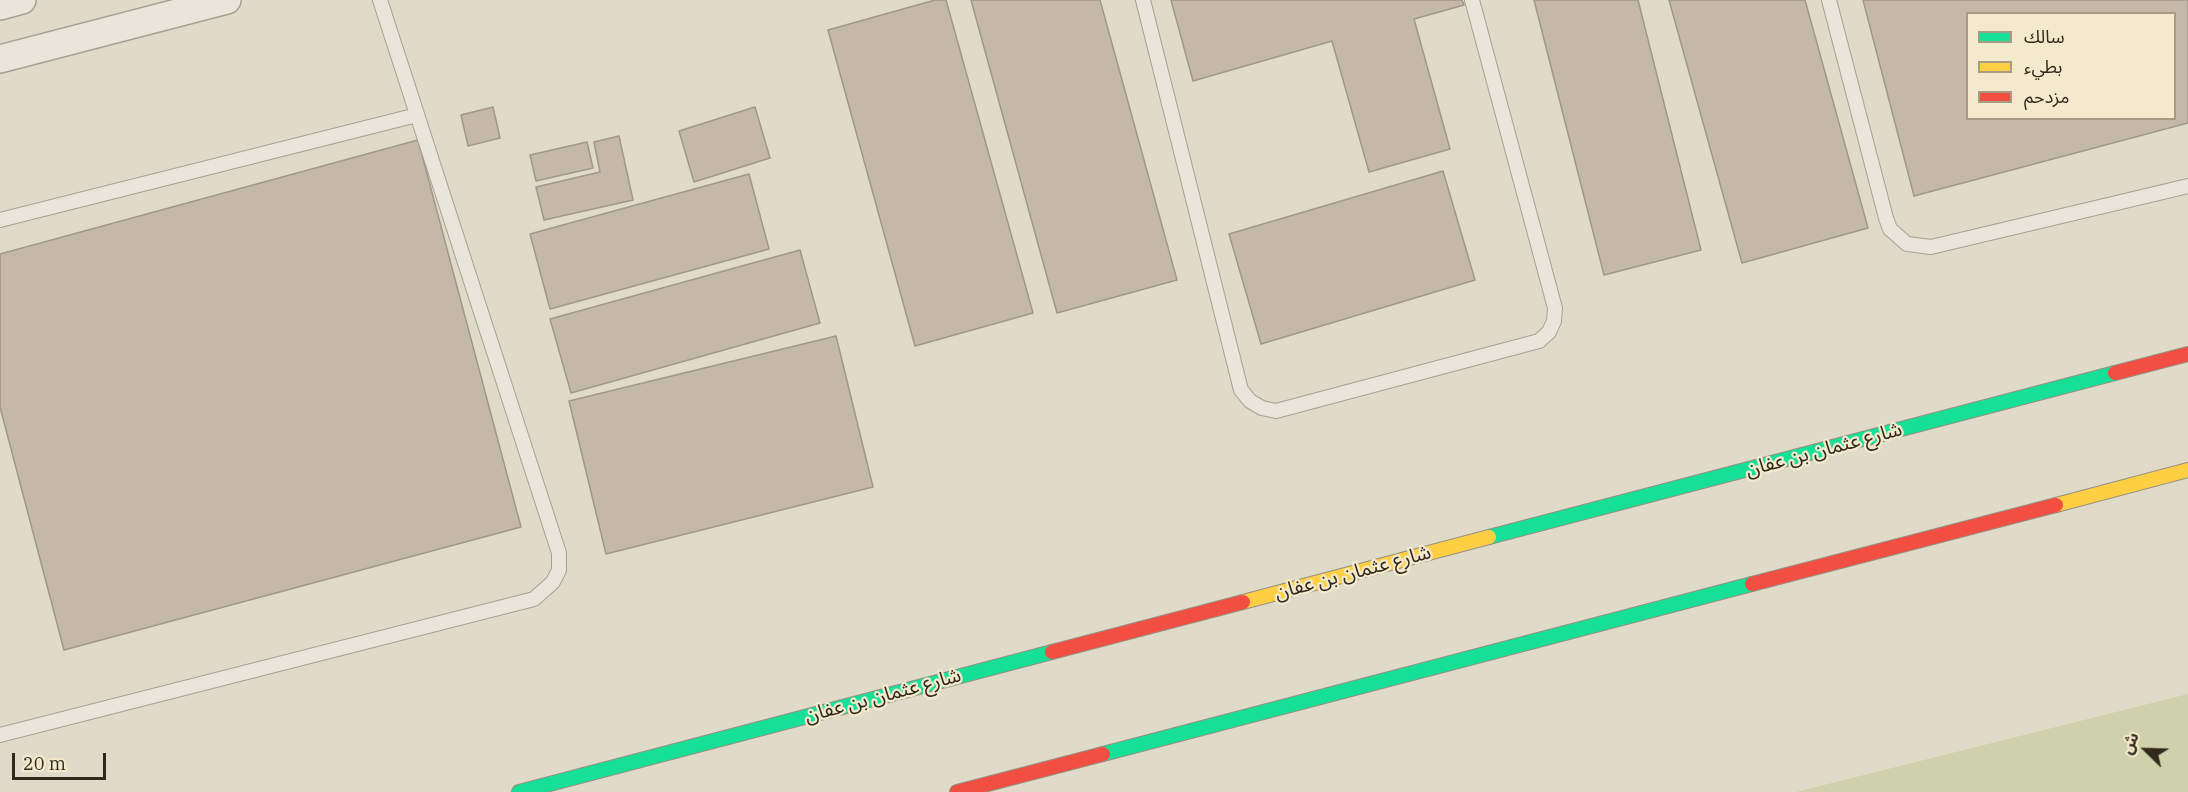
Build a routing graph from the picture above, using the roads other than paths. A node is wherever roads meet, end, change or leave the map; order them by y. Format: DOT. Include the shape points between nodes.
graph roads {
  1 [pos="22,0"];
  2 [pos="227,0"];
  3 [pos="380,0"];
  4 [pos="1143,0"];
  5 [pos="1472,0"];
  6 [pos="1829,0"];
  7 [pos="0,6"];
  8 [pos="0,59"];
  9 [pos="417,115"];
  10 [pos="2188,186"];
  11 [pos="0,220"];
  12 [pos="2188,354"];
  13 [pos="2188,470"];
  14 [pos="0,735"];
  15 [pos="519,792"];
  16 [pos="957,792"];
  1 -- 7 [label="street"];
  2 -- 8 [label="street"];
  3 -- 9 [label="lane"];
  4 -- 5 [label="lane" via="1241,390 1256,405 1276,411 1539,341 1549,332 1555,308"];
  6 -- 10 [label="lane" via="1886,218 1890,229 1907,244 1931,247"];
  9 -- 11 [label="lane"];
  9 -- 14 [label="lane" via="559,554 559,570 553,582 534,599"];
  12 -- 15 [label="main road, شارع عثمان بن عفان"];
  13 -- 16 [label="main road"];
}
